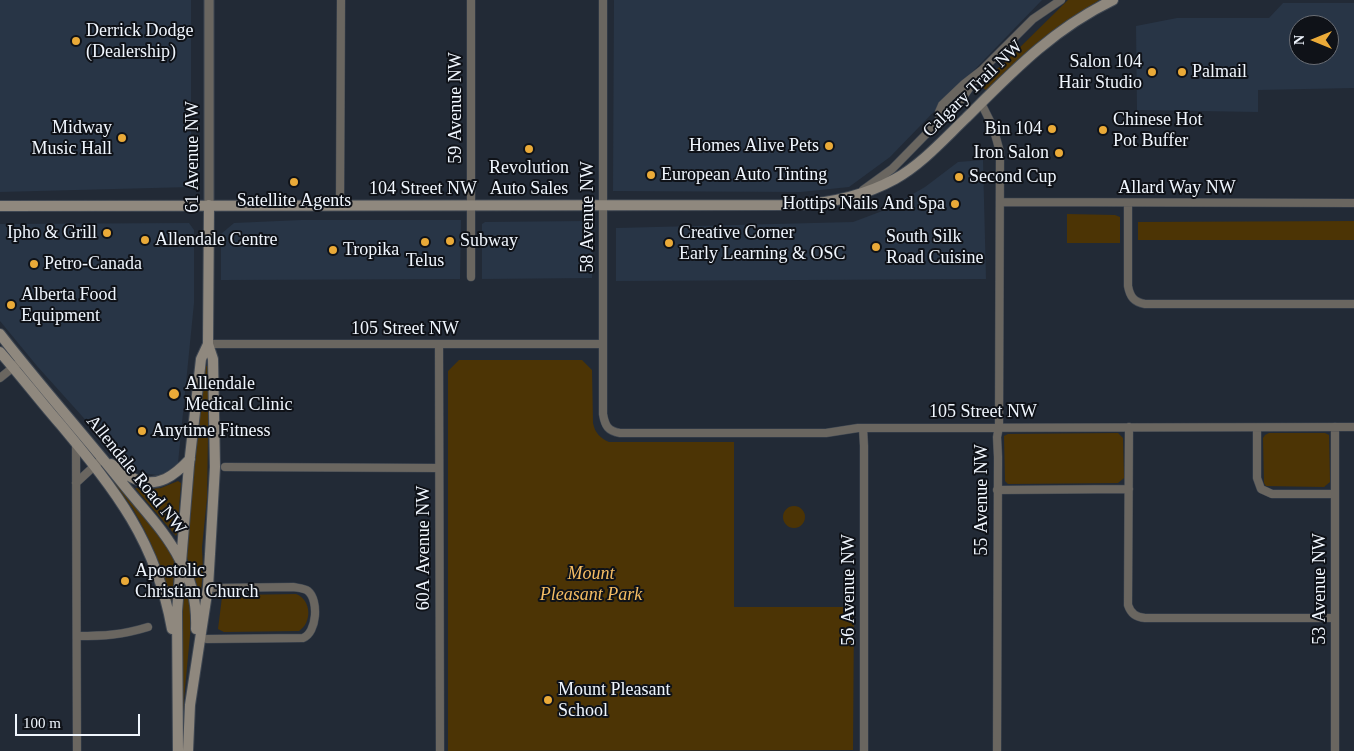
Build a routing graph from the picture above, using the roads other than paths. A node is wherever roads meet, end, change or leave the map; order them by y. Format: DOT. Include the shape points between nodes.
graph roads {
  1 [pos="209,0"];
  2 [pos="341,0"];
  3 [pos="471,0"];
  4 [pos="602,0"];
  5 [pos="1053,0"];
  6 [pos="1061,0"];
  7 [pos="1113,0"];
  8 [pos="1047,9"];
  9 [pos="982,70"];
  10 [pos="981,103"];
  11 [pos="939,121"];
  12 [pos="849,198"];
  13 [pos="1001,202"];
  14 [pos="1128,203"];
  15 [pos="1354,203"];
  16 [pos="209,205"];
  17 [pos="340,205"];
  18 [pos="471,205"];
  19 [pos="603,205"];
  20 [pos="0,206"];
  21 [pos="471,277"];
  22 [pos="1354,304"];
  23 [pos="0,334"];
  24 [pos="208,344"];
  25 [pos="439,344"];
  26 [pos="603,344"];
  27 [pos="0,352"];
  28 [pos="17,364"];
  29 [pos="0,378"];
  30 [pos="999,427"];
  31 [pos="1129,427"];
  32 [pos="1335,427"];
  33 [pos="1354,427"];
  34 [pos="863,428"];
  35 [pos="1257,428"];
  36 [pos="612,431"];
  37 [pos="76,444"];
  38 [pos="103,458"];
  39 [pos="190,459"];
  40 [pos="95,466"];
  41 [pos="224,467"];
  42 [pos="439,468"];
  43 [pos="76,483"];
  44 [pos="1129,489"];
  45 [pos="997,490"];
  46 [pos="1335,494"];
  47 [pos="180,559"];
  48 [pos="214,588"];
  49 [pos="1335,618"];
  50 [pos="148,627"];
  51 [pos="77,636"];
  52 [pos="207,638"];
  53 [pos="176,664"];
  54 [pos="192,688"];
  55 [pos="77,751"];
  56 [pos="178,751"];
  57 [pos="188,751"];
  58 [pos="440,751"];
  59 [pos="864,751"];
  60 [pos="997,751"];
  61 [pos="1335,751"];
  1 -- 16 [label="street, 61 Avenue NW"];
  2 -- 17 [label="street"];
  3 -- 18 [label="street, 59 Avenue NW"];
  4 -- 19 [label="street, 58 Avenue NW"];
  5 -- 8 [label="street, Calgary Trail NW"];
  6 -- 8 [label="street, Calgary Trail NW"];
  7 -- 10 [label="main road, Calgary Trail NW" via="1051,38"];
  8 -- 9 [label="street, Calgary Trail NW"];
  9 -- 11 [label="street, Calgary Trail NW" via="958,106"];
  9 -- 11 [label="street, Calgary Trail NW" via="942,105"];
  10 -- 12 [label="main road, Calgary Trail NW" via="906,171"];
  10 -- 13 [label="street, 55 Avenue NW" via="1000,147"];
  11 -- 12 [label="street, Calgary Trail NW" via="892,169"];
  12 -- 19 [label="main road, 104 Street NW" via="797,204"];
  13 -- 14 [label="street, Allard Way NW"];
  13 -- 30 [label="street, 55 Avenue NW"];
  14 -- 15 [label="street, Allard Way NW"];
  14 -- 22 [label="street" via="1128,286 1132,299 1145,304"];
  16 -- 17 [label="main road, 104 Street NW"];
  16 -- 20 [label="main road, 104 Street NW"];
  16 -- 24 [label="main road, 61 Avenue NW"];
  17 -- 18 [label="main road, 104 Street NW"];
  18 -- 19 [label="main road, 104 Street NW"];
  18 -- 21 [label="street, 59 Avenue NW"];
  19 -- 26 [label="street, 58 Avenue NW"];
  23 -- 28 [label="main road, Allendale Road NW"];
  24 -- 25 [label="street, 105 Street NW"];
  24 -- 39 [label="main road, 61 Avenue NW" via="201,360"];
  24 -- 54 [label="main road, 61 Avenue NW" via="213,359 215,467 208,587"];
  25 -- 26 [label="street, 105 Street NW"];
  25 -- 42 [label="street, 60A Avenue NW"];
  26 -- 36 [label="street, 58 Avenue NW" via="603,414 606,426"];
  27 -- 28 [label="main road, Allendale Road NW"];
  28 -- 29 [label="street"];
  28 -- 37 [label="main road, Allendale Road NW"];
  28 -- 38 [label="main road, Allendale Road NW"];
  30 -- 31 [label="street, 105 Street NW"];
  30 -- 34 [label="street, 105 Street NW"];
  30 -- 45 [label="street, 55 Avenue NW" via="996,442"];
  31 -- 35 [label="street, 105 Street NW"];
  31 -- 44 [label="street"];
  32 -- 33 [label="street, 105 Street NW"];
  32 -- 35 [label="street, 105 Street NW"];
  32 -- 46 [label="street, 53 Avenue NW"];
  34 -- 36 [label="street, 105 Street NW" via="826,433"];
  34 -- 59 [label="street, 56 Avenue NW"];
  35 -- 46 [label="street" via="1257,478 1264,491 1272,494"];
  37 -- 40 [label="main road, Allendale Road NW"];
  37 -- 43 [label="street"];
  38 -- 39 [label="main road" via="134,479 148,482 160,482 170,477"];
  38 -- 40 [label="street"];
  38 -- 47 [label="main road, Allendale Road NW"];
  39 -- 47 [label="main road, 61 Avenue NW"];
  40 -- 43 [label="street"];
  40 -- 53 [label="main road, Allendale Road NW" via="125,507 153,562 168,610"];
  41 -- 42 [label="street"];
  42 -- 58 [label="street, 60A Avenue NW"];
  43 -- 51 [label="street"];
  44 -- 45 [label="street"];
  44 -- 49 [label="street" via="1128,605 1135,616"];
  45 -- 60 [label="street, 55 Avenue NW"];
  46 -- 49 [label="street, 53 Avenue NW"];
  47 -- 53 [label="main road, 61 Avenue NW"];
  47 -- 54 [label="main road, Allendale Road NW" via="190,581 196,613"];
  48 -- 52 [label="street" via="305,589 314,601 314,624 310,634 303,638"];
  49 -- 61 [label="street, 53 Avenue NW"];
  50 -- 51 [label="street" via="114,636"];
  51 -- 55 [label="street"];
  53 -- 56 [label="main road, 61 Avenue NW"];
  54 -- 57 [label="main road, 61 Avenue NW"];
}
